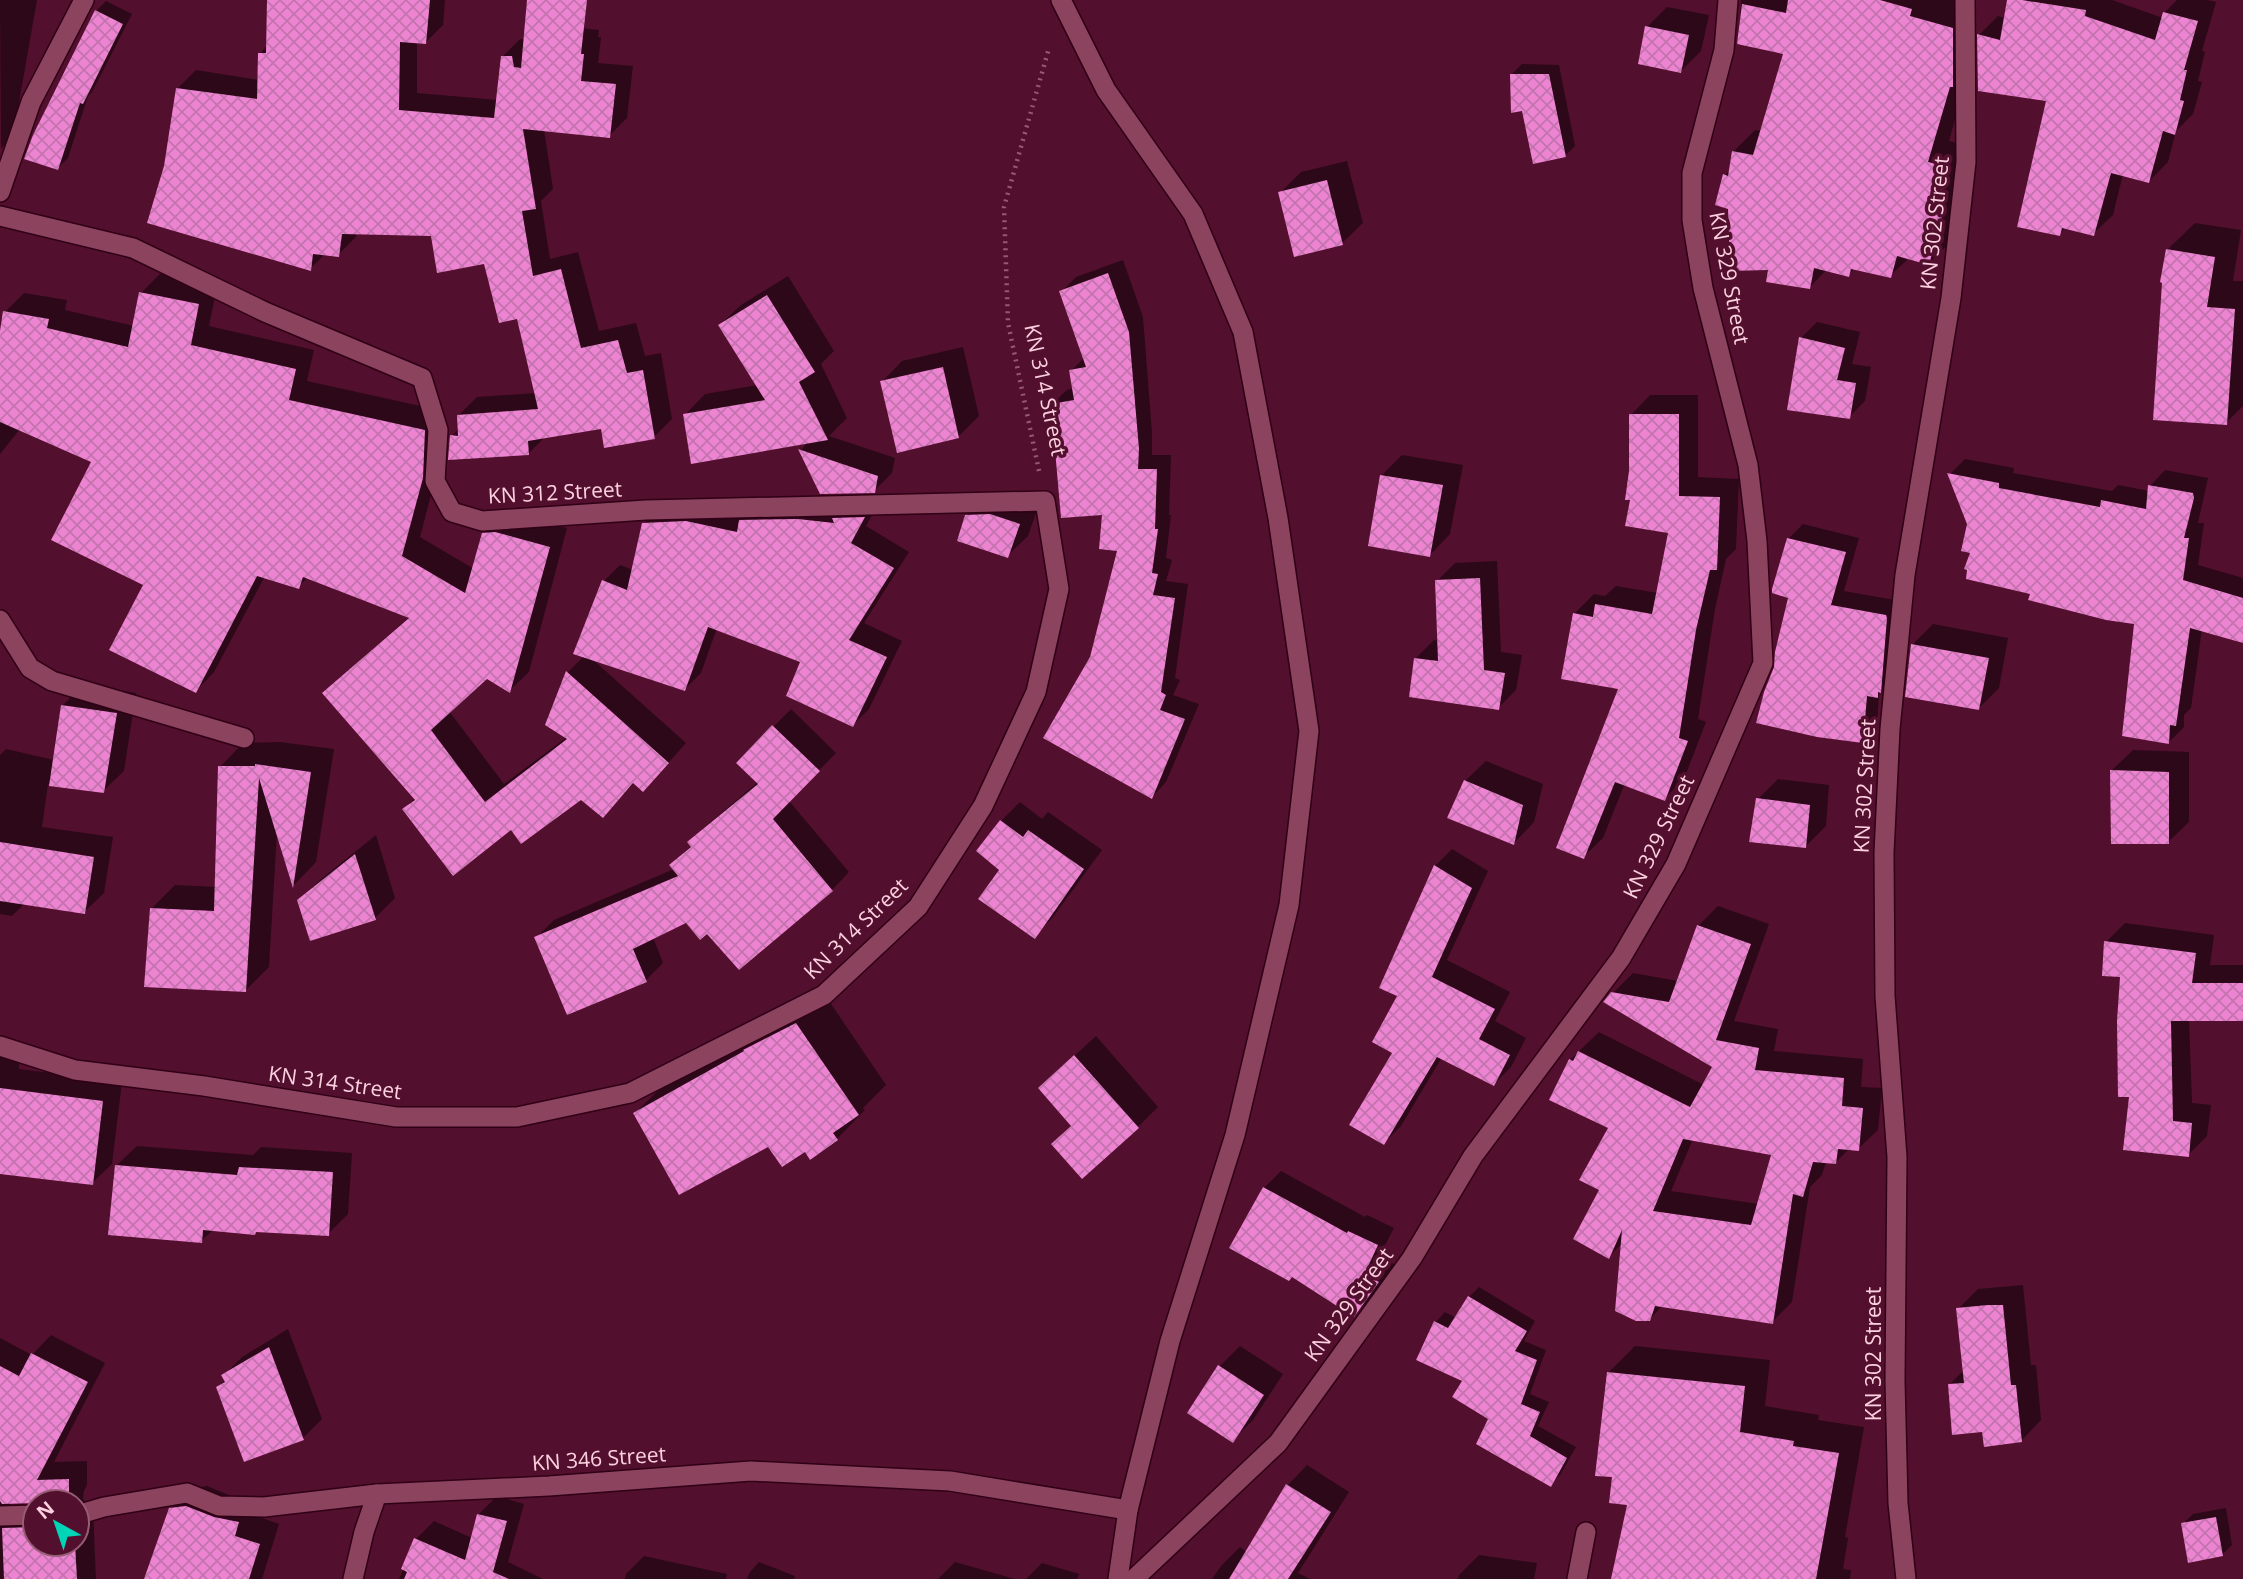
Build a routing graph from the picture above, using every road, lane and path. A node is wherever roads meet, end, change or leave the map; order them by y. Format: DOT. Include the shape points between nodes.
graph roads {
  1 [pos="83,0"];
  2 [pos="1728,0"];
  3 [pos="1965,0"];
  4 [pos="1061,2"];
  5 [pos="0,192"];
  6 [pos="0,216"];
  7 [pos="1045,501"];
  8 [pos="0,620"];
  9 [pos="244,738"];
  10 [pos="0,1046"];
  11 [pos="377,1494"];
  12 [pos="1128,1510"];
  13 [pos="91,1511"];
  14 [pos="0,1516"];
  15 [pos="21,1516"];
  16 [pos="1586,1532"];
  17 [pos="353,1579"];
  18 [pos="1118,1579"];
  19 [pos="1134,1579"];
  20 [pos="1577,1579"];
  21 [pos="1906,1579"];
  1 -- 5 [label="street" via="31,102"];
  2 -- 19 [label="street, KN 329 Street" via="1724,50 1692,173 1692,220 1703,288 1748,465 1763,663 1676,864 1621,958 1474,1156 1412,1258 1278,1443"];
  3 -- 21 [label="street, KN 302 Street" via="1966,162 1951,298 1905,575 1884,853 1885,996 1897,1157 1898,1503"];
  4 -- 7 [label="path, KN 314 Street" via="1004,207 1008,323"];
  4 -- 12 [label="street" via="1106,90 1193,214 1243,332 1278,519 1309,731 1289,905 1235,1135 1170,1341"];
  6 -- 7 [label="street, KN 312 Street" via="133,248 265,312 422,378 438,430 435,481 452,512 482,521 646,510"];
  7 -- 10 [label="street, KN 314 Street" via="1059,589 1036,692 982,806 918,907 824,995 630,1093 517,1117 396,1117 75,1070"];
  8 -- 9 [label="street" via="30,668 52,681"];
  11 -- 12 [label="street, KN 346 Street" via="751,1471 950,1481"];
  11 -- 13 [label="street, KN 346 Street" via="264,1507 219,1506 187,1493"];
  11 -- 17 [label="street"];
  12 -- 18 [label="street"];
  14 -- 15 [label="street"];
  16 -- 20 [label="street"];
}
